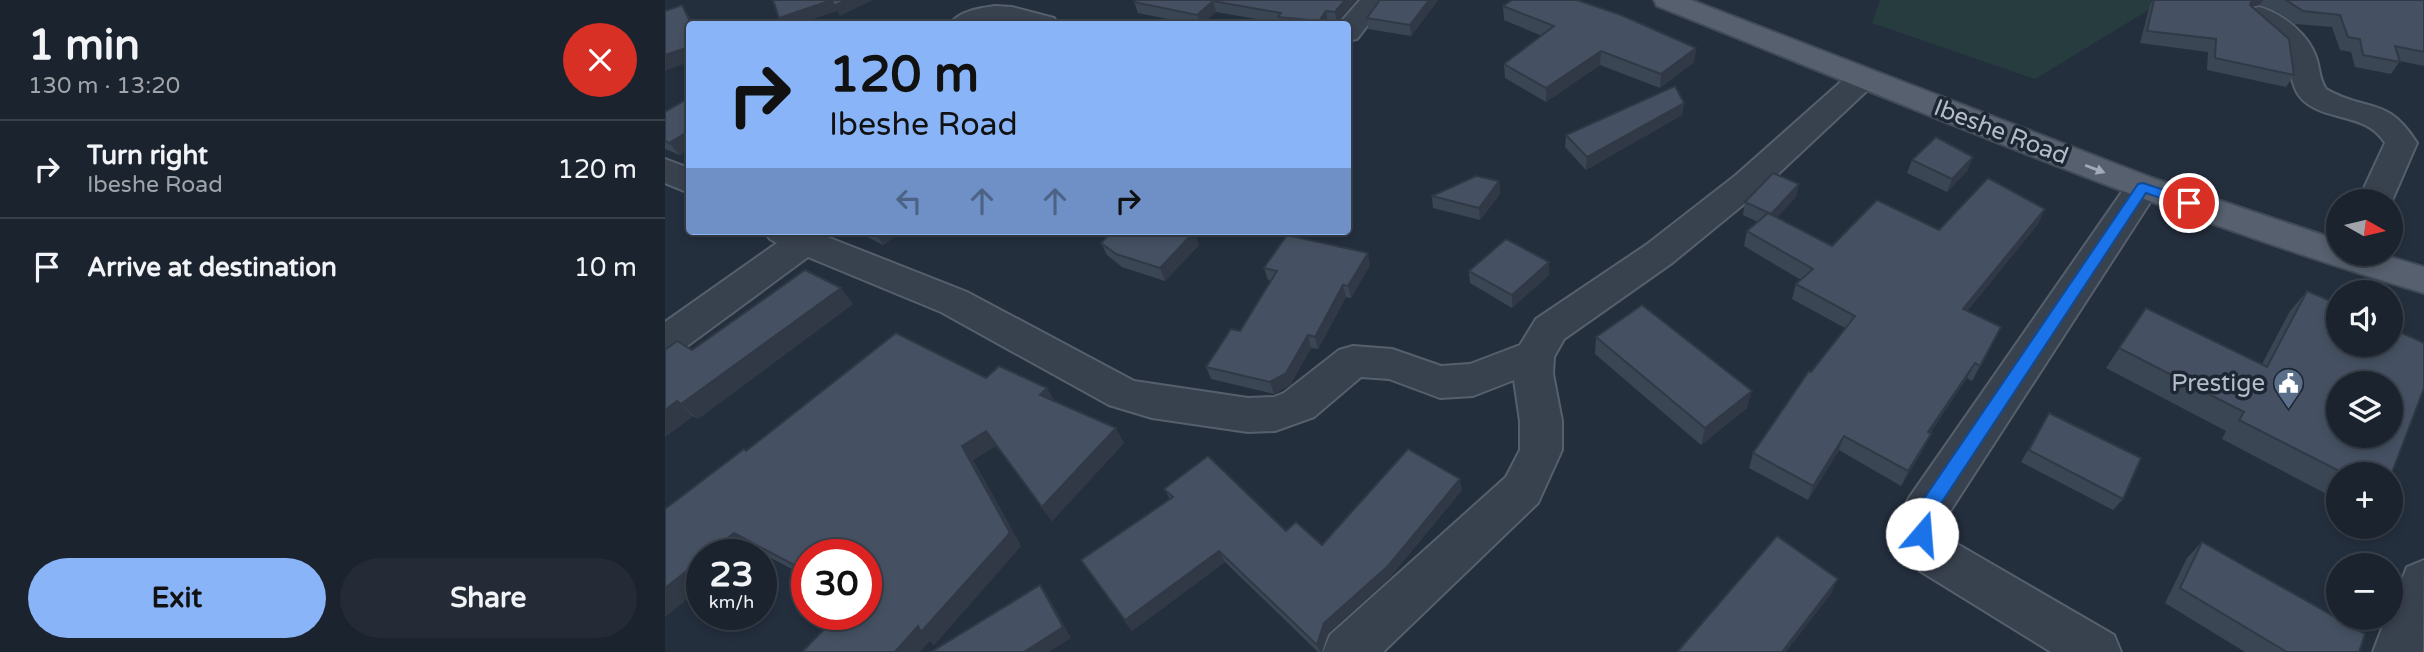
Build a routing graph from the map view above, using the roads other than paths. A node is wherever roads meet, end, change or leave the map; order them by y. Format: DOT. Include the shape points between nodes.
graph roads {
  1 [pos="1374,0"];
  2 [pos="1667,0"];
  3 [pos="1720,0"];
  4 [pos="2259,15"];
  5 [pos="971,21"];
  6 [pos="1033,21"];
  7 [pos="1351,28"];
  8 [pos="1863,78"];
  9 [pos="2143,187"];
  10 [pos="2380,189"];
  11 [pos="2326,226"];
  12 [pos="793,237"];
  13 [pos="2403,248"];
  14 [pos="2326,250"];
  15 [pos="2424,254"];
  16 [pos="2377,266"];
  17 [pos="2424,281"];
  18 [pos="665,342"];
  19 [pos="1534,356"];
  20 [pos="2424,582"];
  21 [pos="1348,652"];
  22 [pos="2096,652"];
  23 [pos="2398,652"];
  1 -- 7 [label="street"];
  2 -- 8 [label="main road, Ibeshe Road"];
  3 -- 11 [label="main road, Ibeshe Road" via="2166,172"];
  4 -- 10 [label="street" via="2293,42 2315,94 2380,117 2394,129 2401,143"];
  5 -- 6 [label="street" via="1003,13"];
  8 -- 9 [label="main road, Ibeshe Road, one-way"];
  8 -- 19 [label="street" via="1748,183 1659,254 1550,329"];
  9 -- 14 [label="main road, Ibeshe Road"];
  9 -- 22 [label="street" via="1925,512 1922,534 1936,556"];
  12 -- 18 [label="street"];
  12 -- 19 [label="street" via="954,302 1123,394 1199,410 1275,414 1299,405 1353,361 1392,364 1440,382 1473,380"];
  13 -- 15 [label="main road"];
  16 -- 17 [label="main road, Ibeshe Road"];
  19 -- 21 [label="street" via="1541,450 1522,490"];
  20 -- 23 [label="street"];
}
